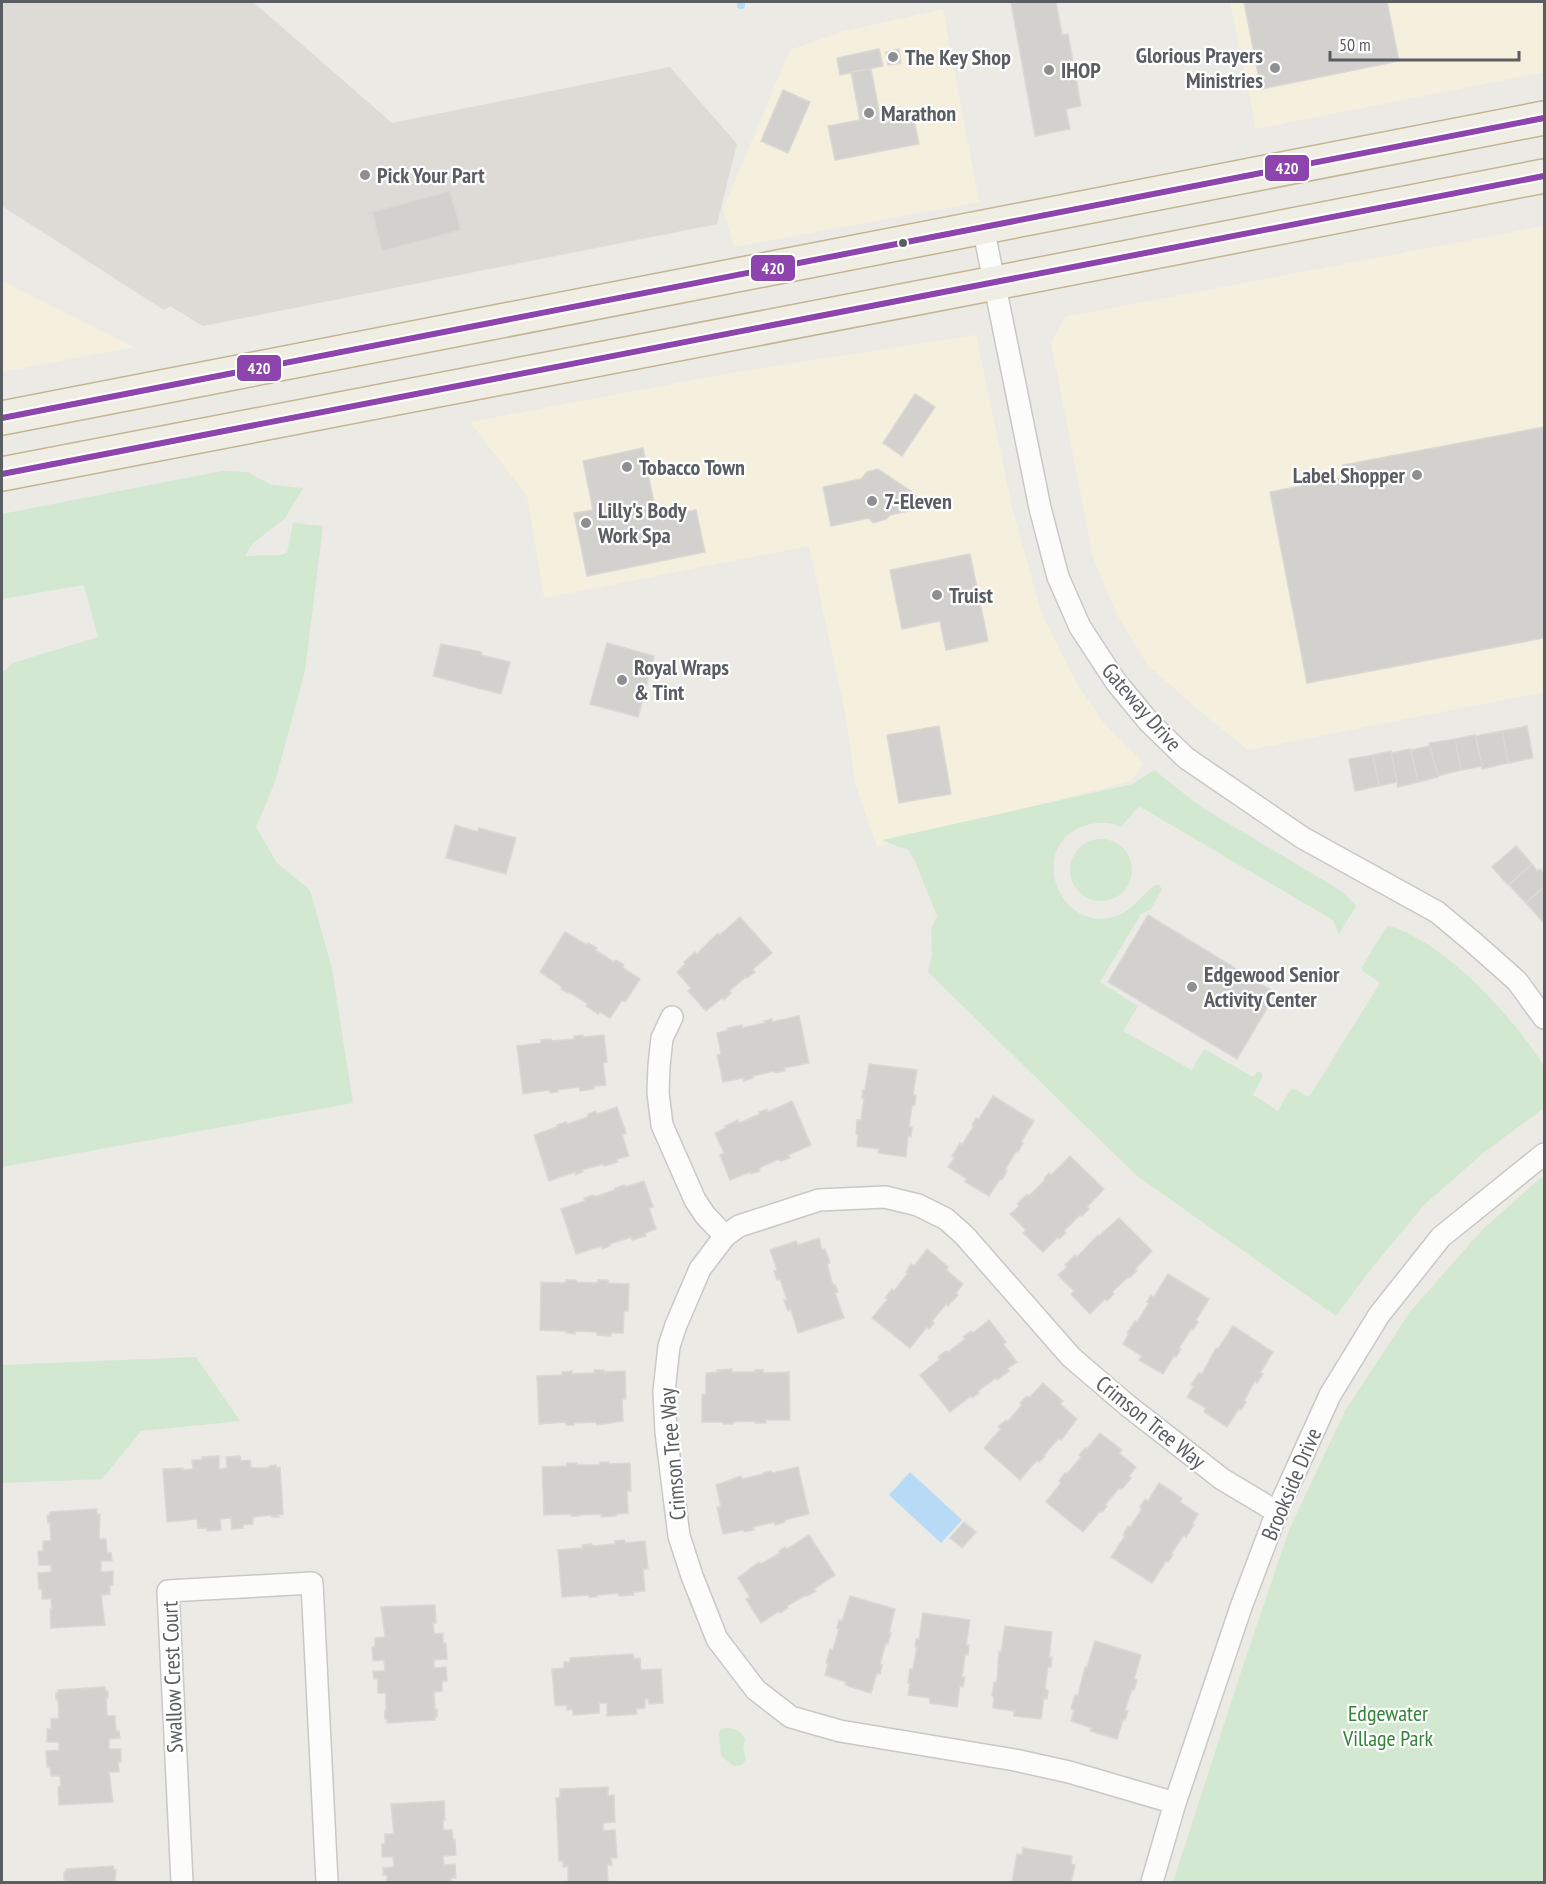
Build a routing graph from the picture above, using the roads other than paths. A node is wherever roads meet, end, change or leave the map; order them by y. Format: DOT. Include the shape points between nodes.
graph roads {
  1 [pos="1545,118"];
  2 [pos="1545,176"];
  3 [pos="983,227"];
  4 [pos="994,284"];
  5 [pos="2,418"];
  6 [pos="2,474"];
  7 [pos="672,1017"];
  8 [pos="1545,1018"];
  9 [pos="1545,1154"];
  10 [pos="725,1236"];
  11 [pos="1277,1512"];
  12 [pos="1175,1803"];
  13 [pos="182,1882"];
  14 [pos="327,1882"];
  15 [pos="1152,1882"];
  1 -- 3 [label="highway"];
  2 -- 4 [label="highway"];
  3 -- 4 [label="street, Gateway Drive"];
  3 -- 5 [label="highway"];
  4 -- 6 [label="highway"];
  4 -- 8 [label="street, Gateway Drive" via="1058,577 1080,627 1116,682 1186,758 1304,838 1437,912 1517,981"];
  7 -- 10 [label="street" via="662,1038 659,1066 662,1125 695,1200"];
  9 -- 11 [label="street, Brookside Drive" via="1441,1237 1379,1315 1330,1395"];
  10 -- 11 [label="street, Crimson Tree Way" via="739,1226 819,1200 885,1197 918,1204 946,1219 964,1235 1071,1358 1222,1479"];
  10 -- 12 [label="street, Crimson Tree Way" via="700,1269 672,1335 664,1391 666,1432 680,1536 692,1576 717,1638 756,1690 791,1717 840,1731 1015,1760"];
  11 -- 12 [label="street, Brookside Drive"];
  12 -- 15 [label="street, Brookside Drive"];
  13 -- 14 [label="street, Swallow Crest Court" via="168,1591 312,1583"];
}
